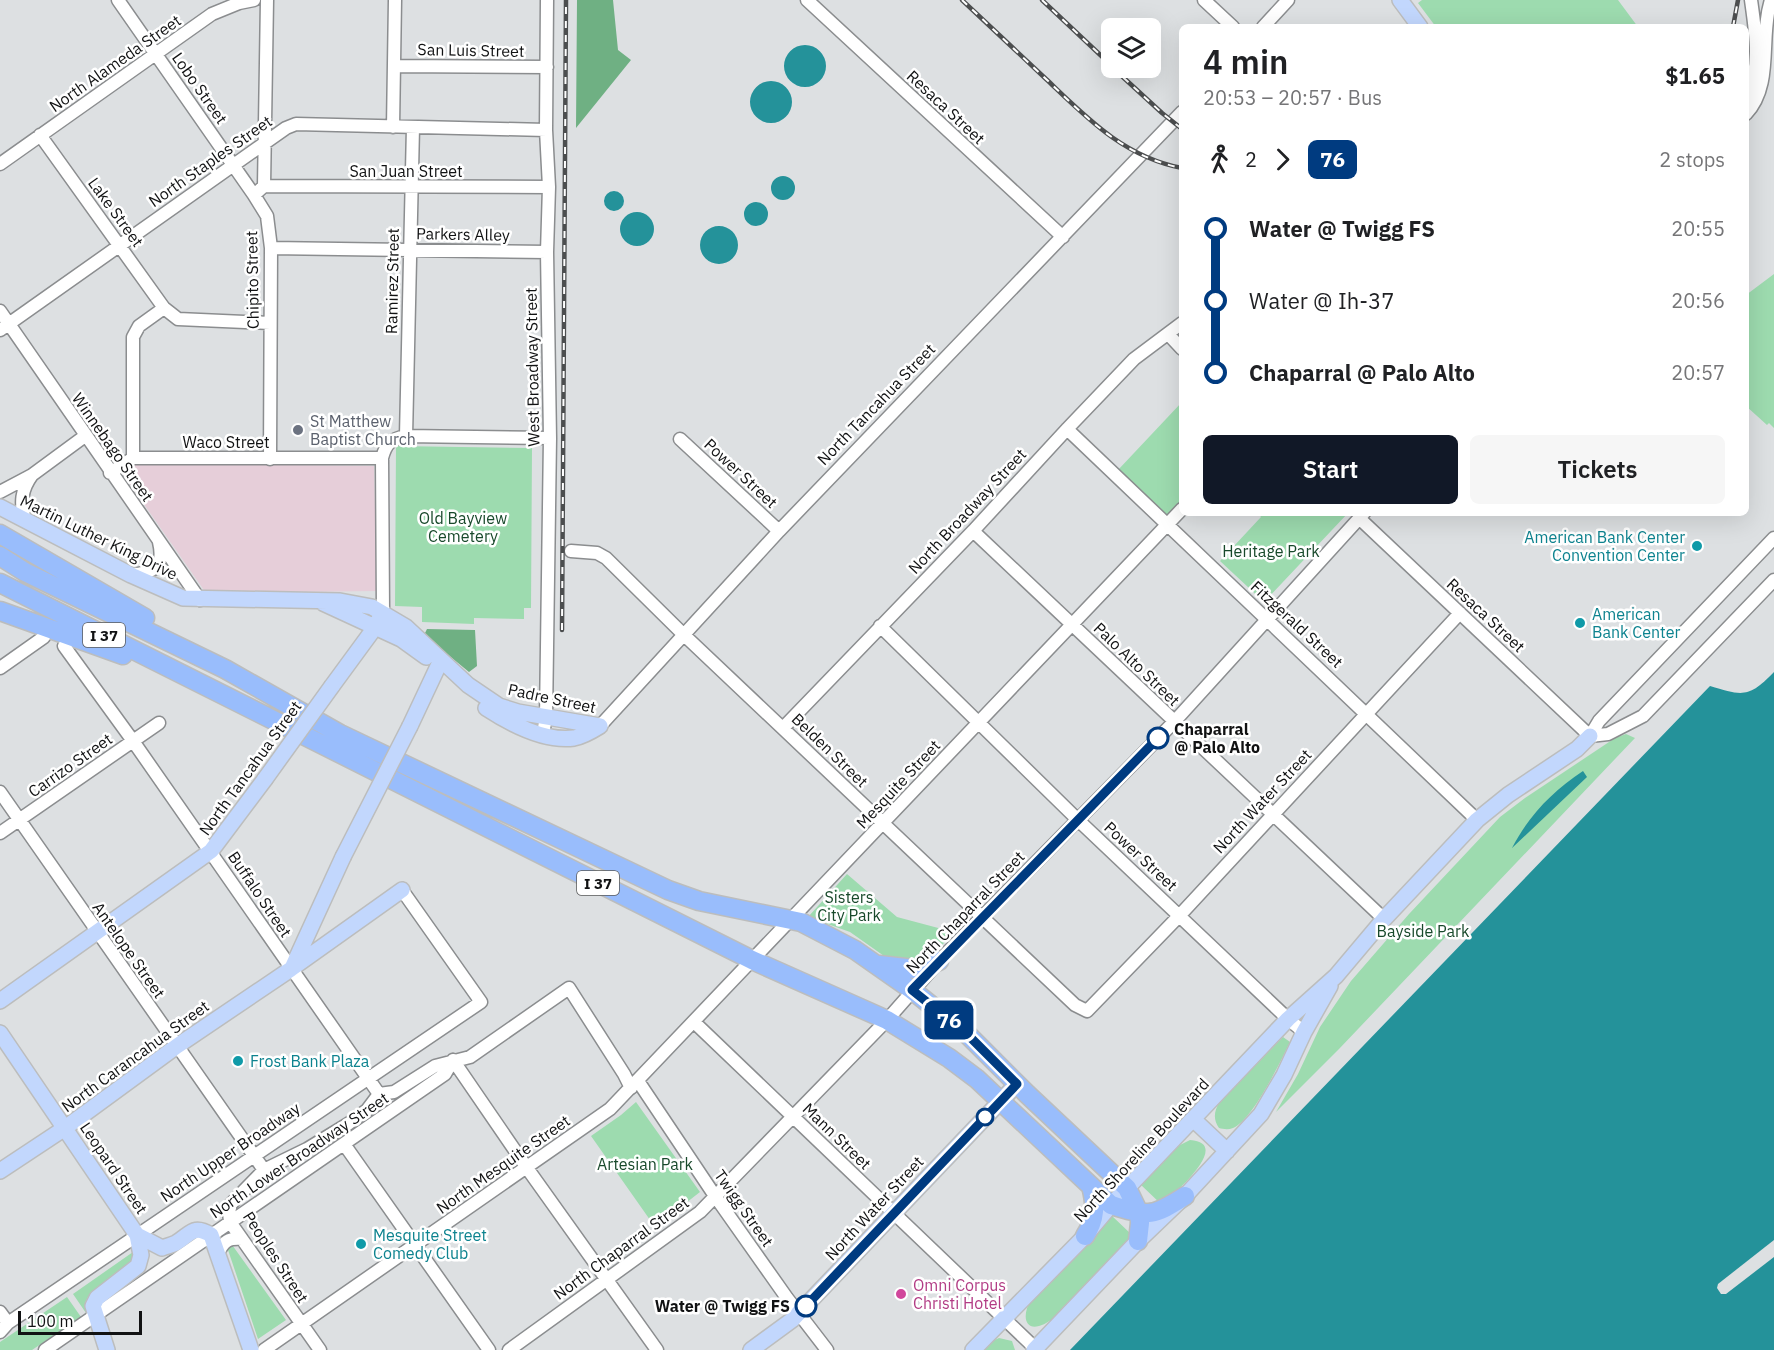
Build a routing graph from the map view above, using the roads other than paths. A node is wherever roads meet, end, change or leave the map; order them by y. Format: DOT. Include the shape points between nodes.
graph roads {
  1 [pos="118,0"];
  2 [pos="254,0"];
  3 [pos="267,0"];
  4 [pos="395,0"];
  5 [pos="547,0"];
  6 [pos="807,0"];
  7 [pos="1204,0"];
  8 [pos="1288,0"];
  9 [pos="1400,0"];
  10 [pos="1751,0"];
  11 [pos="1772,0"];
  12 [pos="1230,24"];
  13 [pos="1266,24"];
  14 [pos="1418,24"];
  15 [pos="1757,40"];
  16 [pos="156,54"];
  17 [pos="1749,56"];
  18 [pos="394,66"];
  19 [pos="547,67"];
  20 [pos="1749,90"];
  21 [pos="1749,110"];
  22 [pos="1179,115"];
  23 [pos="393,127"];
  24 [pos="413,127"];
  25 [pos="546,130"];
  26 [pos="40,135"];
  27 [pos="266,143"];
  28 [pos="0,164"];
  29 [pos="234,165"];
  30 [pos="549,187"];
  31 [pos="411,188"];
  32 [pos="259,191"];
  33 [pos="1063,237"];
  34 [pos="120,245"];
  35 [pos="271,248"];
  36 [pos="409,250"];
  37 [pos="547,252"];
  38 [pos="164,308"];
  39 [pos="0,311"];
  40 [pos="270,323"];
  41 [pos="1179,325"];
  42 [pos="4,327"];
  43 [pos="1168,334"];
  44 [pos="1179,345"];
  45 [pos="1067,429"];
  46 [pos="85,436"];
  47 [pos="406,436"];
  48 [pos="550,438"];
  49 [pos="680,439"];
  50 [pos="382,458"];
  51 [pos="133,459"];
  52 [pos="270,459"];
  53 [pos="110,473"];
  54 [pos="32,475"];
  55 [pos="0,492"];
  56 [pos="0,507"];
  57 [pos="1179,512"];
  58 [pos="1362,516"];
  59 [pos="25,521"];
  60 [pos="1167,524"];
  61 [pos="779,531"];
  62 [pos="973,531"];
  63 [pos="0,534"];
  64 [pos="1774,538"];
  65 [pos="159,541"];
  66 [pos="571,551"];
  67 [pos="0,556"];
  68 [pos="131,576"];
  69 [pos="1774,580"];
  70 [pos="0,583"];
  71 [pos="183,598"];
  72 [pos="200,600"];
  73 [pos="318,600"];
  74 [pos="0,611"];
  75 [pos="383,612"];
  76 [pos="1460,613"];
  77 [pos="1266,618"];
  78 [pos="1073,625"];
  79 [pos="376,626"];
  80 [pos="880,626"];
  81 [pos="683,634"];
  82 [pos="45,637"];
  83 [pos="64,646"];
  84 [pos="440,663"];
  85 [pos="0,668"];
  86 [pos="225,669"];
  87 [pos="225,696"];
  88 [pos="1368,714"];
  89 [pos="546,717"];
  90 [pos="1174,722"];
  91 [pos="159,723"];
  92 [pos="978,723"];
  93 [pos="600,726"];
  94 [pos="783,728"];
  95 [pos="543,734"];
  96 [pos="1590,736"];
  97 [pos="134,741"];
  98 [pos="0,792"];
  99 [pos="1273,815"];
  100 [pos="1078,819"];
  101 [pos="19,820"];
  102 [pos="1477,820"];
  103 [pos="883,824"];
  104 [pos="0,833"];
  105 [pos="211,851"];
  106 [pos="402,890"];
  107 [pos="1180,915"];
  108 [pos="983,916"];
  109 [pos="1384,919"];
  110 [pos="793,922"];
  111 [pos="97,932"];
  112 [pos="753,960"];
  113 [pos="939,962"];
  114 [pos="875,964"];
  115 [pos="291,969"];
  116 [pos="1336,976"];
  117 [pos="569,988"];
  118 [pos="912,990"];
  119 [pos="0,1000"];
  120 [pos="1087,1011"];
  121 [pos="1288,1019"];
  122 [pos="887,1020"];
  123 [pos="693,1022"];
  124 [pos="1305,1032"];
  125 [pos="0,1033"];
  126 [pos="177,1046"];
  127 [pos="453,1060"];
  128 [pos="368,1078"];
  129 [pos="1017,1084"];
  130 [pos="634,1085"];
  131 [pos="379,1094"];
  132 [pos="1000,1102"];
  133 [pos="793,1116"];
  134 [pos="1193,1119"];
  135 [pos="65,1128"];
  136 [pos="344,1144"];
  137 [pos="1227,1151"];
  138 [pos="254,1155"];
  139 [pos="527,1168"];
  140 [pos="264,1170"];
  141 [pos="0,1172"];
  142 [pos="1091,1186"];
  143 [pos="1127,1188"];
  144 [pos="715,1196"];
  145 [pos="1185,1196"];
  146 [pos="1110,1206"];
  147 [pos="893,1212"];
  148 [pos="1139,1213"];
  149 [pos="230,1222"];
  150 [pos="137,1235"];
  151 [pos="211,1235"];
  152 [pos="1085,1236"];
  153 [pos="242,1239"];
  154 [pos="1138,1241"];
  155 [pos="415,1245"];
  156 [pos="218,1254"];
  157 [pos="607,1279"];
  158 [pos="0,1312"];
  159 [pos="799,1313"];
  160 [pos="95,1314"];
  161 [pos="1004,1318"];
  162 [pos="301,1324"];
  163 [pos="4,1327"];
  164 [pos="1035,1349"];
  165 [pos="45,1350"];
  166 [pos="107,1350"];
  167 [pos="251,1350"];
  168 [pos="264,1350"];
  169 [pos="320,1350"];
  170 [pos="489,1350"];
  171 [pos="509,1350"];
  172 [pos="657,1350"];
  173 [pos="751,1350"];
  174 [pos="827,1350"];
  175 [pos="974,1350"];
  1 -- 16 [label="street, Lobo Street"];
  2 -- 16 [label="street, North Alameda Street" via="212,14"];
  3 -- 27 [label="street"];
  4 -- 18 [label="street"];
  5 -- 19 [label="street, West Broadway Street"];
  6 -- 33 [label="street, Resaca Street"];
  7 -- 12 [label="street"];
  8 -- 13 [label="street"];
  9 -- 14 [label="main road"];
  10 -- 15 [label="street"];
  11 -- 21 [label="street" via="1767,16 1762,85"];
  15 -- 17 [label="street"];
  15 -- 20 [label="street" via="1756,68"];
  16 -- 26 [label="street, North Alameda Street"];
  16 -- 29 [label="street, Lobo Street"];
  18 -- 19 [label="street, San Luis Street"];
  18 -- 23 [label="street"];
  19 -- 25 [label="street, West Broadway Street"];
  22 -- 33 [label="street, North Tancahua Street"];
  23 -- 24 [label="street, North Staples Street"];
  23 -- 27 [label="street, North Staples Street" via="296,124"];
  24 -- 25 [label="street, North Staples Street"];
  24 -- 31 [label="street, Ramirez Street"];
  25 -- 30 [label="street, West Broadway Street"];
  26 -- 28 [label="street, North Alameda Street"];
  26 -- 34 [label="street, Lake Street"];
  27 -- 29 [label="street, North Staples Street"];
  27 -- 32 [label="street"];
  29 -- 32 [label="street, Lobo Street"];
  29 -- 34 [label="street, North Staples Street"];
  30 -- 31 [label="street, San Juan Street"];
  30 -- 37 [label="street, West Broadway Street"];
  31 -- 32 [label="street, San Juan Street"];
  31 -- 36 [label="street, Ramirez Street"];
  32 -- 35 [label="street, Chipito Street"];
  33 -- 61 [label="street, North Tancahua Street"];
  34 -- 38 [label="street, Lake Street"];
  34 -- 42 [label="street, North Staples Street"];
  35 -- 36 [label="street, Parkers Alley"];
  35 -- 40 [label="street, Chipito Street"];
  36 -- 37 [label="street, Parkers Alley"];
  36 -- 47 [label="street, Ramirez Street"];
  37 -- 48 [label="street, West Broadway Street"];
  38 -- 40 [label="street" via="178,319"];
  38 -- 51 [label="street" via="139,326 133,337"];
  39 -- 42 [label="street, Winnebago Street"];
  40 -- 52 [label="street, Chipito Street"];
  41 -- 43 [label="street, North Broadway Street"];
  42 -- 46 [label="street, Winnebago Street"];
  43 -- 44 [label="street"];
  43 -- 45 [label="street, North Broadway Street" via="1134,359"];
  45 -- 60 [label="street, Fitzgerald Street"];
  45 -- 62 [label="street, North Broadway Street"];
  46 -- 53 [label="street, Winnebago Street"];
  46 -- 54 [label="street"];
  47 -- 48 [label="street"];
  47 -- 50 [label="street" via="394,438 386,445"];
  48 -- 89 [label="street, West Broadway Street"];
  49 -- 61 [label="street, Power Street"];
  50 -- 52 [label="street, Waco Street"];
  50 -- 75 [label="street"];
  51 -- 52 [label="street, Waco Street"];
  51 -- 53 [label="street"];
  53 -- 65 [label="street, Winnebago Street"];
  54 -- 55 [label="street"];
  54 -- 59 [label="street" via="21,499"];
  56 -- 59 [label="main road, Martin Luther King Drive"];
  57 -- 60 [label="street, Mesquite Street"];
  58 -- 76 [label="street, Resaca Street"];
  58 -- 77 [label="street, North Chaparral Street"];
  59 -- 68 [label="main road, Martin Luther King Drive"];
  60 -- 77 [label="street, Fitzgerald Street"];
  60 -- 78 [label="street, Mesquite Street"];
  61 -- 81 [label="street, North Tancahua Street"];
  62 -- 78 [label="street, Palo Alto Street"];
  62 -- 80 [label="street, North Broadway Street"];
  63 -- 86 [label="highway" via="189,643"];
  64 -- 96 [label="street, North Shoreline Boulevard" via="1599,721"];
  65 -- 68 [label="street" via="159,564 153,571"];
  65 -- 72 [label="street, Winnebago Street"];
  66 -- 81 [label="street, Belden Street" via="597,553 606,558"];
  67 -- 86 [label="highway, I 37" via="25,572"];
  68 -- 71 [label="main road, Martin Luther King Drive"];
  69 -- 96 [label="street, North Shoreline Boulevard" via="1643,716 1608,734"];
  70 -- 87 [label="highway, I 37"];
  71 -- 72 [label="main road, Padre Street"];
  72 -- 73 [label="main road, Padre Street"];
  73 -- 75 [label="main road, Padre Street" via="357,602"];
  73 -- 79 [label="main road, Padre Street"];
  74 -- 87 [label="highway"];
  75 -- 79 [label="main road, North Tancahua Street"];
  75 -- 84 [label="main road, Padre Street" via="406,627"];
  76 -- 88 [label="street, North Water Street"];
  76 -- 96 [label="street, Resaca Street"];
  77 -- 88 [label="street, Fitzgerald Street"];
  77 -- 90 [label="street, North Chaparral Street"];
  78 -- 90 [label="street, Palo Alto Street"];
  78 -- 92 [label="street, Mesquite Street"];
  79 -- 84 [label="main road, Padre Street"];
  79 -- 105 [label="main road, North Tancahua Street, bridge"];
  80 -- 92 [label="street, Power Street"];
  80 -- 94 [label="street, North Broadway Street"];
  81 -- 93 [label="street, North Tancahua Street"];
  81 -- 94 [label="street, Belden Street"];
  82 -- 85 [label="street"];
  83 -- 97 [label="street, Buffalo Street"];
  84 -- 89 [label="main road, Padre Street" via="499,706"];
  84 -- 95 [label="main road, Padre Street" via="466,693 496,714"];
  84 -- 115 [label="main road, bridge"];
  86 -- 110 [label="highway, I 37" via="340,734 668,890"];
  87 -- 112 [label="highway, I 37"];
  88 -- 99 [label="street, North Water Street"];
  88 -- 102 [label="street, Fitzgerald Street"];
  89 -- 93 [label="main road, Padre Street"];
  89 -- 95 [label="street, West Broadway Street"];
  90 -- 99 [label="street, Palo Alto Street"];
  90 -- 100 [label="street, North Chaparral Street"];
  91 -- 97 [label="street, Carrizo Street"];
  92 -- 100 [label="street, Power Street"];
  92 -- 103 [label="street, Mesquite Street"];
  93 -- 95 [label="main road, Padre Street" via="574,738"];
  94 -- 103 [label="street, Belden Street"];
  96 -- 102 [label="main road, North Shoreline Boulevard"];
  97 -- 101 [label="street, Carrizo Street"];
  97 -- 105 [label="street, Buffalo Street"];
  98 -- 101 [label="street, Antelope Street"];
  99 -- 107 [label="street, North Water Street"];
  99 -- 109 [label="street, Palo Alto Street"];
  100 -- 107 [label="street, Power Street"];
  100 -- 108 [label="street, North Chaparral Street"];
  101 -- 104 [label="street, Carrizo Street"];
  101 -- 111 [label="street, Antelope Street"];
  102 -- 109 [label="main road, North Shoreline Boulevard"];
  103 -- 108 [label="street, Belden Street"];
  103 -- 110 [label="street, Mesquite Street"];
  105 -- 111 [label="main road, North Tancahua Street"];
  105 -- 115 [label="street, Buffalo Street"];
  106 -- 115 [label="main road, North Carancahua Street"];
  106 -- 128 [label="street, North Upper Broadway" via="481,1002"];
  107 -- 120 [label="street, North Water Street"];
  107 -- 121 [label="street, Power Street"];
  108 -- 113 [label="street, North Chaparral Street"];
  108 -- 120 [label="street, Belden Street" via="1075,1005"];
  109 -- 116 [label="main road, North Shoreline Boulevard"];
  110 -- 112 [label="street, Mesquite Street"];
  110 -- 114 [label="highway"];
  111 -- 119 [label="main road, North Tancahua Street"];
  111 -- 126 [label="street, Antelope Street"];
  112 -- 122 [label="highway"];
  112 -- 123 [label="street, Mesquite Street"];
  113 -- 114 [label="highway" via="915,969"];
  113 -- 118 [label="street, North Chaparral Street"];
  114 -- 118 [label="highway"];
  115 -- 126 [label="main road, North Carancahua Street"];
  115 -- 128 [label="street, Buffalo Street"];
  116 -- 121 [label="main road, North Shoreline Boulevard"];
  116 -- 124 [label="main road, North Shoreline Boulevard"];
  117 -- 127 [label="street, North Lower Broadway Street" via="470,1057"];
  117 -- 130 [label="street, Twigg Street"];
  118 -- 122 [label="street, North Chaparral Street"];
  118 -- 129 [label="highway" via="968,1035"];
  121 -- 124 [label="street, Power Street"];
  121 -- 134 [label="main road, North Shoreline Boulevard"];
  122 -- 132 [label="highway" via="949,1058"];
  122 -- 133 [label="street, North Chaparral Street"];
  123 -- 130 [label="street, Mesquite Street"];
  123 -- 133 [label="street, Mann Street"];
  124 -- 137 [label="main road, North Shoreline Boulevard" via="1261,1114"];
  125 -- 135 [label="main road, Leopard Street"];
  126 -- 135 [label="main road, North Carancahua Street"];
  126 -- 138 [label="street, Antelope Street"];
  127 -- 131 [label="street" via="435,1066 394,1092"];
  127 -- 136 [label="street, North Lower Broadway Street" via="445,1074"];
  127 -- 139 [label="street"];
  128 -- 131 [label="street, Buffalo Street"];
  128 -- 138 [label="street, North Upper Broadway"];
  129 -- 132 [label="main road, North Water Street"];
  129 -- 143 [label="highway"];
  130 -- 139 [label="street, North Mesquite Street" via="610,1109"];
  130 -- 144 [label="street, Twigg Street"];
  131 -- 140 [label="street, Peoples Street" via="367,1110 348,1124"];
  132 -- 142 [label="highway"];
  132 -- 147 [label="main road, North Water Street"];
  133 -- 144 [label="street, North Chaparral Street"];
  133 -- 147 [label="street, Mann Street"];
  134 -- 137 [label="main road"];
  134 -- 143 [label="main road, North Shoreline Boulevard"];
  135 -- 141 [label="main road, North Carancahua Street"];
  135 -- 150 [label="main road, Leopard Street"];
  136 -- 149 [label="street, North Lower Broadway Street"];
  136 -- 155 [label="street"];
  137 -- 145 [label="main road, North Shoreline Boulevard"];
  138 -- 140 [label="street"];
  138 -- 150 [label="street, North Upper Broadway"];
  139 -- 155 [label="street, North Mesquite Street"];
  139 -- 157 [label="street"];
  140 -- 149 [label="street, Peoples Street" via="231,1204"];
  142 -- 146 [label="highway"];
  142 -- 152 [label="highway" via="1095,1214"];
  143 -- 146 [label="main road, North Shoreline Boulevard"];
  143 -- 148 [label="highway"];
  144 -- 157 [label="street, North Chaparral Street" via="700,1212"];
  144 -- 159 [label="street, Twigg Street"];
  145 -- 148 [label="highway" via="1162,1211"];
  145 -- 154 [label="main road, North Shoreline Boulevard"];
  146 -- 148 [label="highway"];
  146 -- 152 [label="main road, North Shoreline Boulevard"];
  147 -- 159 [label="main road, North Water Street"];
  147 -- 161 [label="street, Mann Street"];
  148 -- 154 [label="highway"];
  149 -- 151 [label="street, North Lower Broadway Street"];
  149 -- 153 [label="street, Peoples Street"];
  150 -- 151 [label="main road" via="162,1248 192,1231 202,1230"];
  150 -- 160 [label="main road" via="141,1255 138,1266 97,1298"];
  150 -- 163 [label="street, North Upper Broadway"];
  151 -- 156 [label="main road"];
  151 -- 160 [label="street, North Lower Broadway Street"];
  152 -- 161 [label="main road, North Shoreline Boulevard"];
  153 -- 156 [label="street" via="230,1238"];
  153 -- 162 [label="street, Peoples Street"];
  154 -- 164 [label="main road, North Shoreline Boulevard"];
  155 -- 162 [label="street, North Mesquite Street"];
  155 -- 170 [label="street"];
  156 -- 167 [label="main road"];
  157 -- 171 [label="street, North Chaparral Street"];
  157 -- 172 [label="street"];
  158 -- 163 [label="street"];
  159 -- 173 [label="main road, North Water Street"];
  159 -- 174 [label="street, Twigg Street"];
  160 -- 165 [label="street, North Lower Broadway Street"];
  160 -- 166 [label="main road"];
  161 -- 164 [label="street, Mann Street"];
  161 -- 175 [label="main road, North Shoreline Boulevard"];
  162 -- 168 [label="street, North Mesquite Street"];
  162 -- 169 [label="street, Peoples Street"];
}
